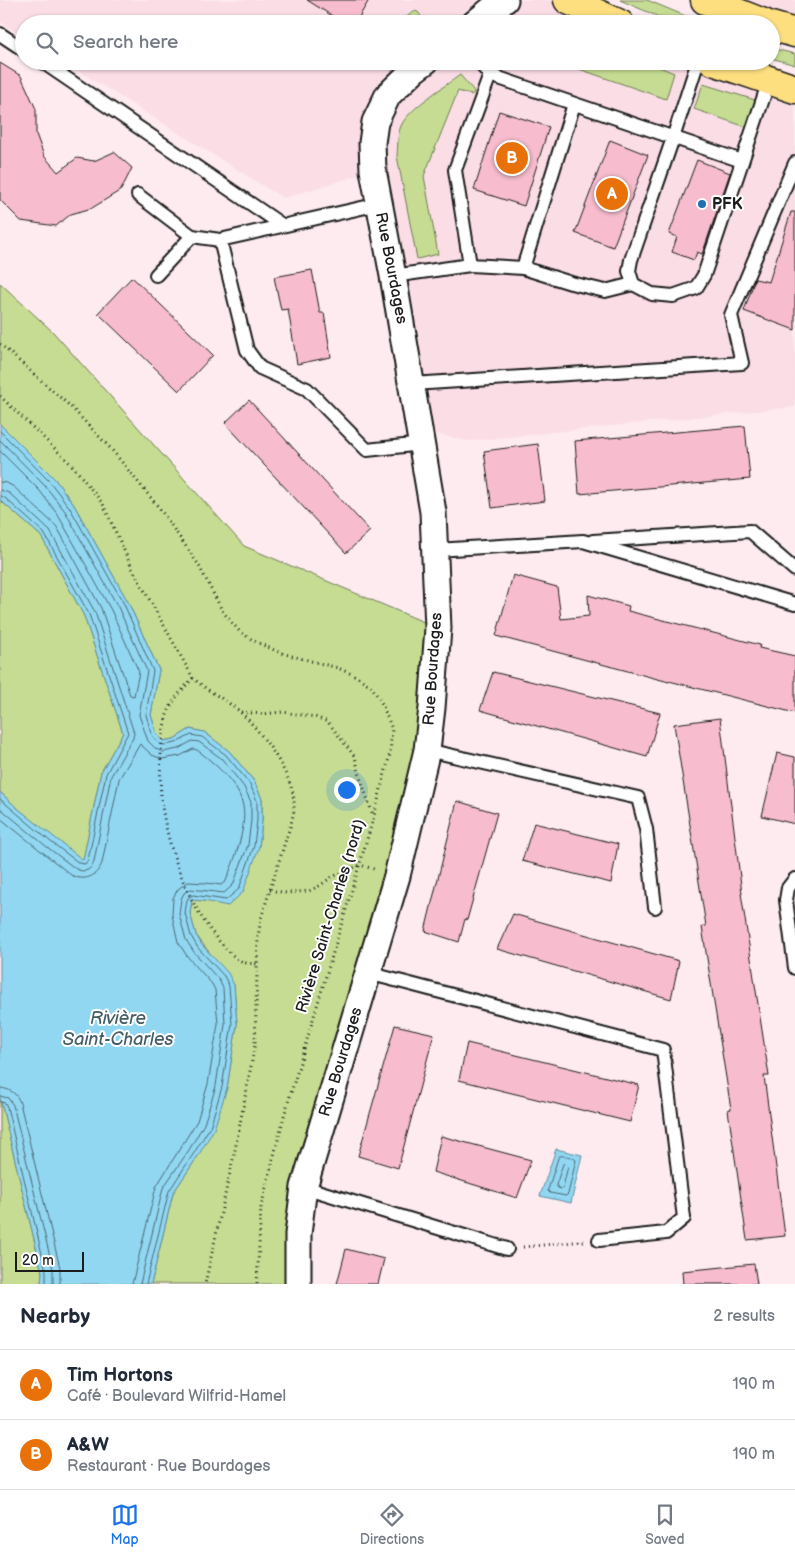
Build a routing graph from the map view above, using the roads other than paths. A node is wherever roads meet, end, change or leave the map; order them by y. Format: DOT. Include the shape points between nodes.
graph roads {
  1 [pos="505,0"];
  2 [pos="568,0"];
  3 [pos="705,0"];
  4 [pos="485,15"];
  5 [pos="600,15"];
  6 [pos="743,15"];
  7 [pos="780,29"];
  8 [pos="795,33"];
  9 [pos="0,34"];
  10 [pos="15,44"];
  11 [pos="54,70"];
  12 [pos="414,70"];
  13 [pos="486,70"];
  14 [pos="695,70"];
  15 [pos="738,70"];
  16 [pos="490,75"];
  17 [pos="769,81"];
  18 [pos="795,89"];
  19 [pos="574,104"];
  20 [pos="673,138"];
  21 [pos="742,161"];
  22 [pos="795,163"];
  23 [pos="138,195"];
  24 [pos="379,204"];
  25 [pos="282,225"];
  26 [pos="192,236"];
  27 [pos="220,240"];
  28 [pos="470,265"];
  29 [pos="523,268"];
  30 [pos="156,275"];
  31 [pos="393,276"];
  32 [pos="633,284"];
  33 [pos="412,384"];
  34 [pos="422,444"];
  35 [pos="583,541"];
  36 [pos="436,550"];
  37 [pos="795,570"];
  38 [pos="795,604"];
  39 [pos="427,750"];
  40 [pos="795,879"];
  41 [pos="655,907"];
  42 [pos="795,968"];
  43 [pos="368,973"];
  44 [pos="304,1187"];
  45 [pos="599,1240"];
  46 [pos="508,1248"];
  47 [pos="298,1284"];
  1 -- 4 [label="street"];
  2 -- 5 [label="main road"];
  3 -- 6 [label="main road"];
  7 -- 8 [label="main road"];
  9 -- 10 [label="lane"];
  11 -- 25 [label="lane"];
  12 -- 24 [label="street, Rue Bourdages" via="388,95 375,122 373,170"];
  13 -- 16 [label="lane"];
  14 -- 20 [label="lane"];
  15 -- 17 [label="main road"];
  16 -- 19 [label="lane"];
  16 -- 28 [label="lane" via="455,170"];
  17 -- 18 [label="main road"];
  17 -- 21 [label="lane"];
  19 -- 20 [label="lane"];
  19 -- 29 [label="lane"];
  20 -- 21 [label="lane"];
  20 -- 32 [label="lane" via="631,260 628,272"];
  21 -- 32 [label="lane" via="704,275 696,288 673,296 652,294"];
  22 -- 33 [label="lane" via="731,315 742,363"];
  23 -- 26 [label="lane"];
  24 -- 25 [label="lane"];
  24 -- 31 [label="street, Rue Bourdages"];
  25 -- 27 [label="lane"];
  26 -- 27 [label="lane"];
  26 -- 30 [label="lane"];
  27 -- 34 [label="lane" via="248,350 260,368 307,389 367,450"];
  28 -- 29 [label="lane"];
  28 -- 31 [label="lane"];
  29 -- 32 [label="lane" via="605,291"];
  31 -- 33 [label="street, Rue Bourdages"];
  33 -- 34 [label="street, Rue Bourdages"];
  34 -- 36 [label="street, Rue Bourdages"];
  35 -- 36 [label="lane"];
  35 -- 37 [label="lane" via="750,531"];
  35 -- 38 [label="lane"];
  36 -- 39 [label="street, Rue Bourdages" via="438,628"];
  39 -- 41 [label="lane" via="638,798 646,830"];
  39 -- 43 [label="street, Rue Bourdages" via="397,876"];
  40 -- 42 [label="lane" via="788,888 786,900"];
  43 -- 44 [label="street, Rue Bourdages"];
  43 -- 45 [label="lane" via="663,1050 684,1218 666,1233"];
  44 -- 46 [label="lane"];
  44 -- 47 [label="street, Rue Bourdages" via="298,1234"];
}
